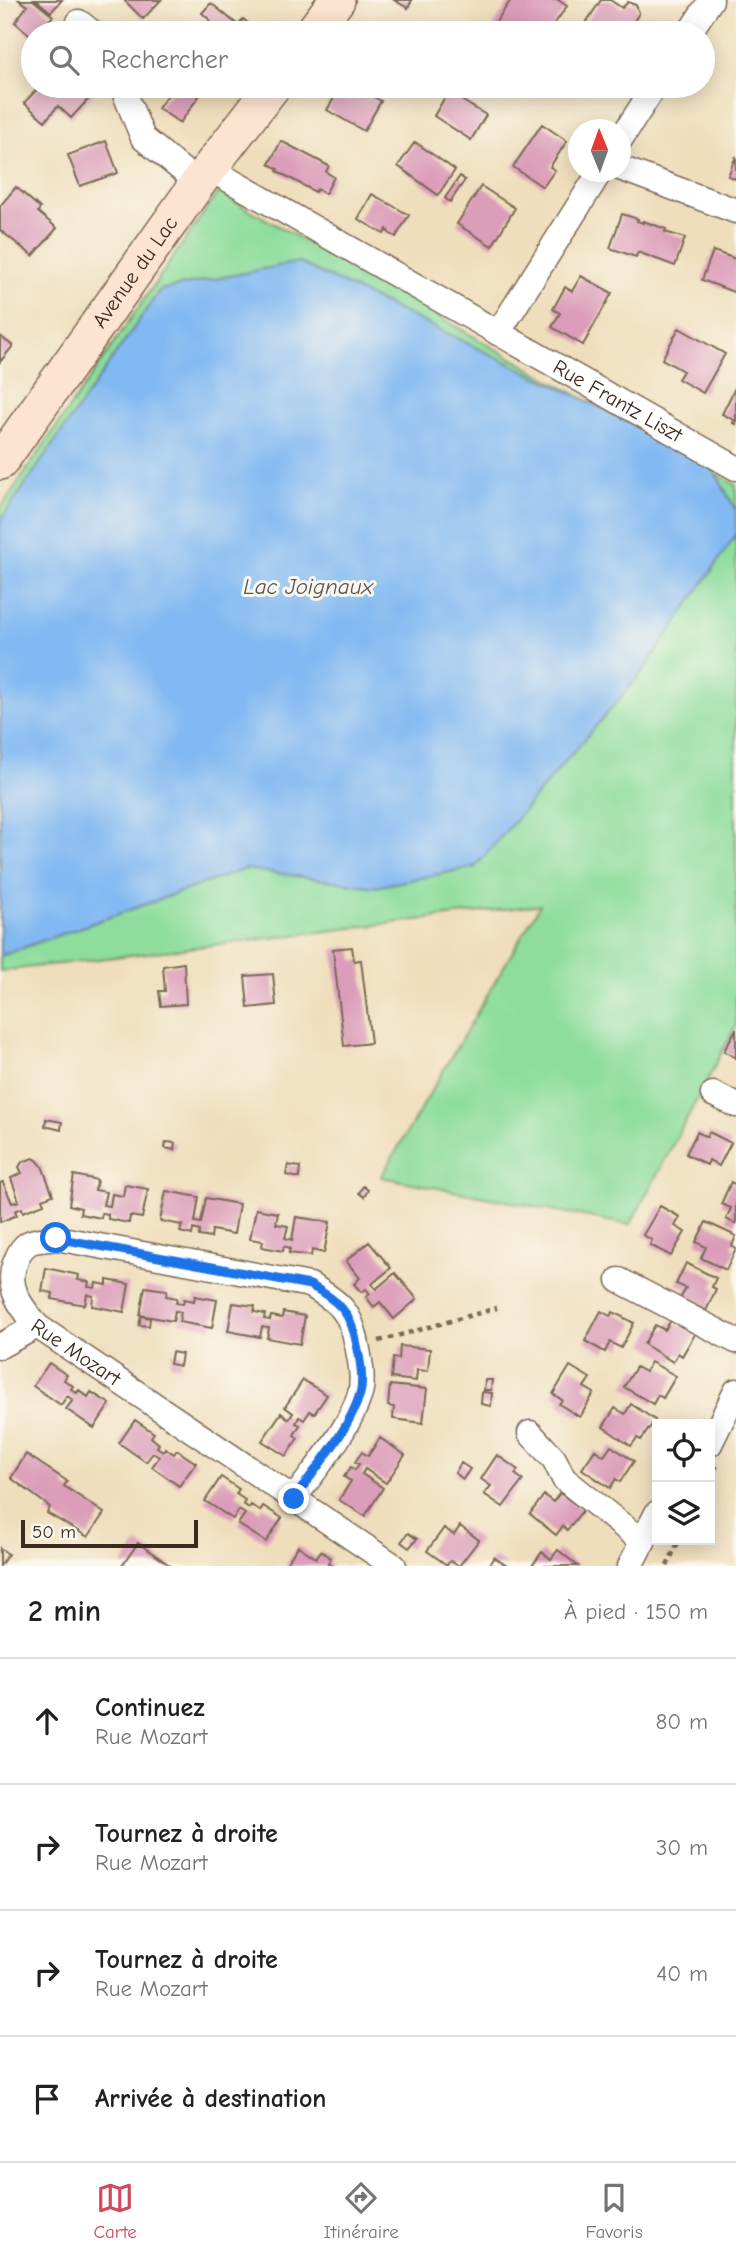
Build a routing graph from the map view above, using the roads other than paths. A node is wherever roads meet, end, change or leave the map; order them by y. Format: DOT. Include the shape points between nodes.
graph roads {
  1 [pos="337,0"];
  2 [pos="710,0"];
  3 [pos="321,21"];
  4 [pos="697,21"];
  5 [pos="127,98"];
  6 [pos="264,98"];
  7 [pos="647,98"];
  8 [pos="631,123"];
  9 [pos="631,172"];
  10 [pos="204,176"];
  11 [pos="594,182"];
  12 [pos="736,211"];
  13 [pos="498,333"];
  14 [pos="0,462"];
  15 [pos="736,468"];
  16 [pos="713,1094"];
  17 [pos="736,1105"];
  18 [pos="619,1280"];
  19 [pos="37,1326"];
  20 [pos="736,1341"];
  21 [pos="0,1346"];
  22 [pos="736,1391"];
  23 [pos="530,1433"];
  24 [pos="715,1434"];
  25 [pos="294,1499"];
  26 [pos="652,1523"];
  27 [pos="643,1542"];
  28 [pos="394,1566"];
  29 [pos="630,1566"];
  1 -- 3 [label="main road"];
  2 -- 4 [label="street"];
  5 -- 10 [label="street, Rue Frantz Liszt" via="143,138"];
  6 -- 10 [label="main road, Avenue du Lac"];
  7 -- 8 [label="street"];
  9 -- 12 [label="street"];
  10 -- 13 [label="street, Rue Frantz Liszt"];
  10 -- 14 [label="main road, Avenue du Lac"];
  11 -- 13 [label="street"];
  13 -- 15 [label="street, Rue Frantz Liszt"];
  16 -- 17 [label="street"];
  18 -- 20 [label="street"];
  19 -- 21 [label="street"];
  19 -- 25 [label="street, Rue Mozart"];
  19 -- 25 [label="street, Rue Mozart" via="16,1297 13,1265 30,1242 56,1238 310,1285 335,1300 354,1327 361,1364 360,1392 345,1427"];
  22 -- 24 [label="street"];
  23 -- 27 [label="street" via="554,1459 564,1479"];
  25 -- 28 [label="street, Rue Mozart"];
  26 -- 27 [label="street"];
  27 -- 29 [label="street"];
}
